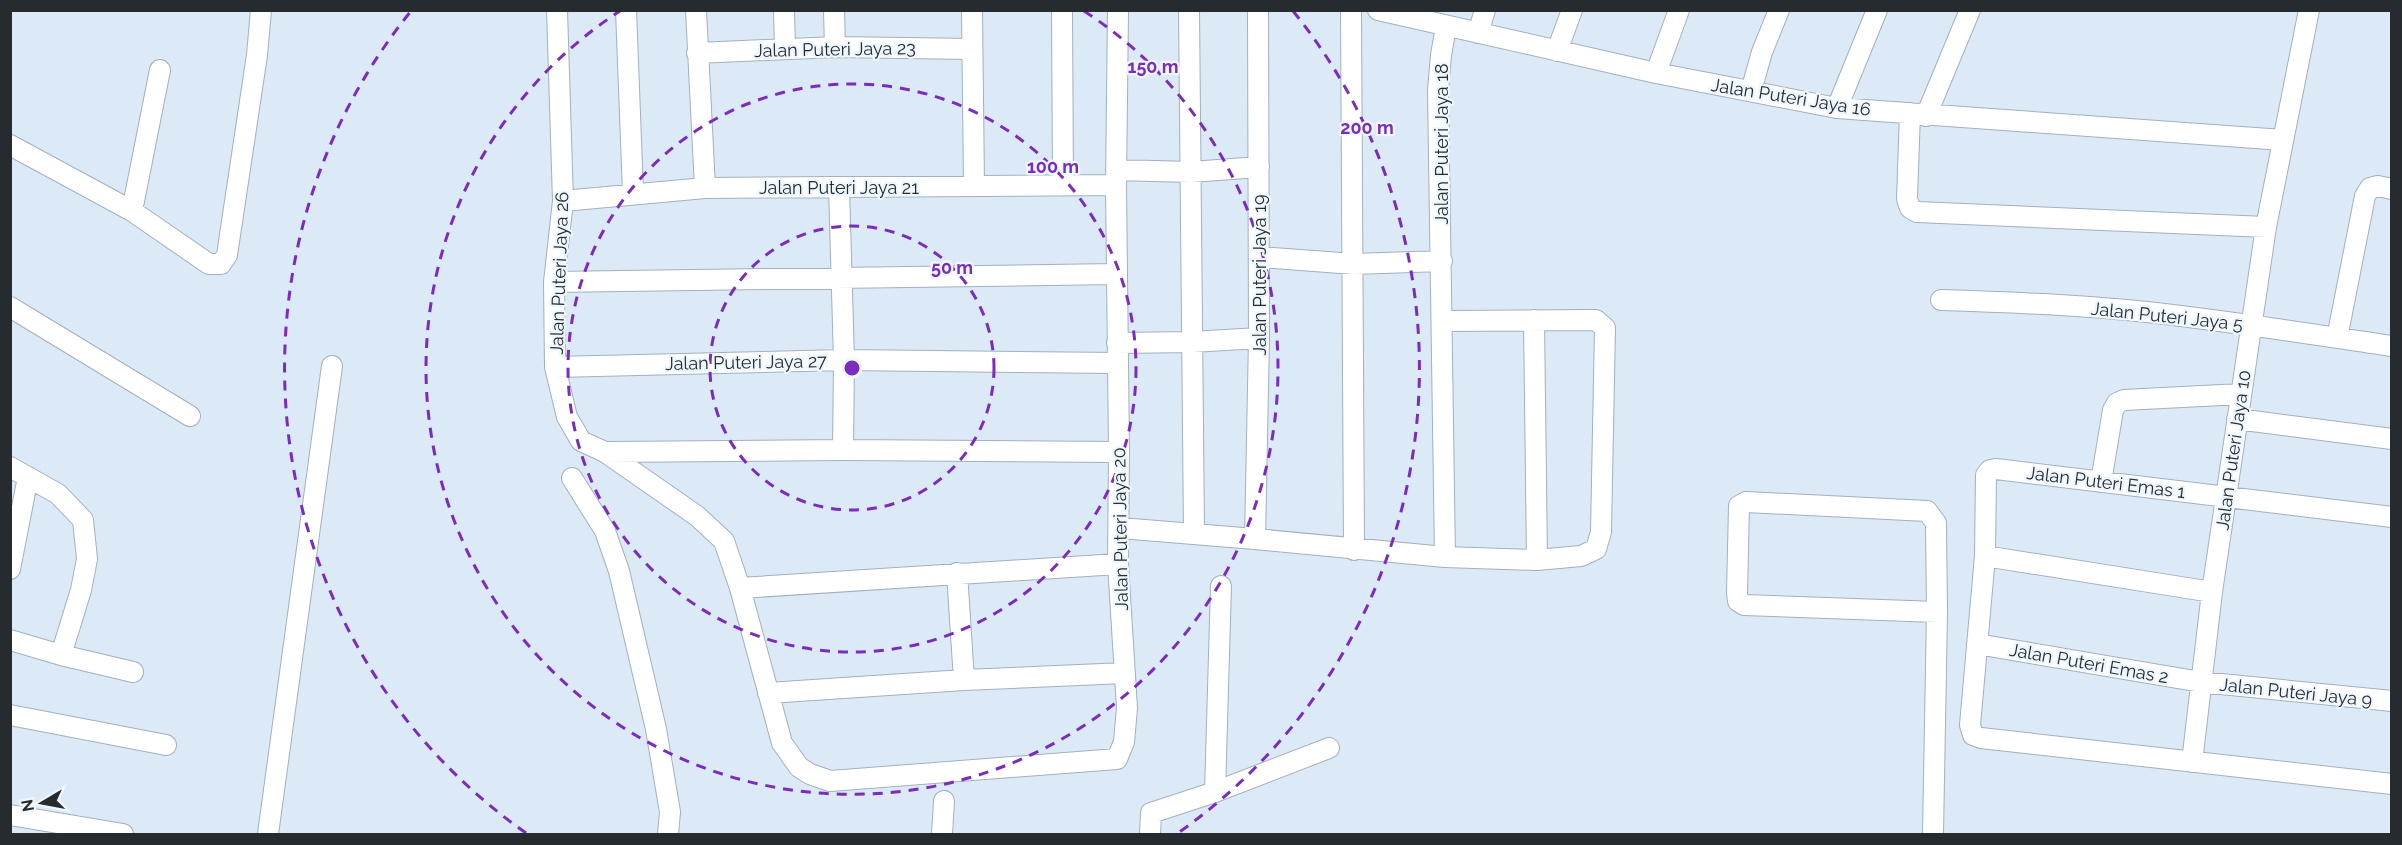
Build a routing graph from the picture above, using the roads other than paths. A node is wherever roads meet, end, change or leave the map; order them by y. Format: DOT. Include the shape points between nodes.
graph roads {
  1 [pos="261,10"];
  2 [pos="557,10"];
  3 [pos="626,10"];
  4 [pos="696,10"];
  5 [pos="784,10"];
  6 [pos="834,10"];
  7 [pos="972,10"];
  8 [pos="1062,10"];
  9 [pos="1118,10"];
  10 [pos="1189,10"];
  11 [pos="1258,10"];
  12 [pos="1351,10"];
  13 [pos="1378,10"];
  14 [pos="1485,10"];
  15 [pos="1572,10"];
  16 [pos="1679,10"];
  17 [pos="1779,10"];
  18 [pos="1877,10"];
  19 [pos="1970,10"];
  20 [pos="2309,10"];
  21 [pos="1402,13"];
  22 [pos="1446,27"];
  23 [pos="1478,33"];
  24 [pos="835,47"];
  25 [pos="785,49"];
  26 [pos="972,49"];
  27 [pos="1557,51"];
  28 [pos="697,53"];
  29 [pos="160,70"];
  30 [pos="1656,74"];
  31 [pos="1751,91"];
  32 [pos="1837,108"];
  33 [pos="1918,115"];
  34 [pos="2283,140"];
  35 [pos="10,145"];
  36 [pos="1259,167"];
  37 [pos="1191,172"];
  38 [pos="1116,178"];
  39 [pos="974,186"];
  40 [pos="1063,186"];
  41 [pos="839,187"];
  42 [pos="705,188"];
  43 [pos="2391,189"];
  44 [pos="633,193"];
  45 [pos="562,201"];
  46 [pos="132,211"];
  47 [pos="2266,226"];
  48 [pos="1259,257"];
  49 [pos="1442,261"];
  50 [pos="1353,264"];
  51 [pos="1116,274"];
  52 [pos="842,277"];
  53 [pos="554,282"];
  54 [pos="1941,300"];
  55 [pos="10,307"];
  56 [pos="1533,320"];
  57 [pos="1442,321"];
  58 [pos="2251,324"];
  59 [pos="1259,338"];
  60 [pos="2337,338"];
  61 [pos="1192,342"];
  62 [pos="1117,343"];
  63 [pos="2391,346"];
  64 [pos="844,360"];
  65 [pos="1117,363"];
  66 [pos="332,366"];
  67 [pos="555,367"];
  68 [pos="2241,394"];
  69 [pos="190,416"];
  70 [pos="2237,419"];
  71 [pos="2391,439"];
  72 [pos="843,450"];
  73 [pos="605,452"];
  74 [pos="1119,452"];
  75 [pos="10,467"];
  76 [pos="28,477"];
  77 [pos="572,478"];
  78 [pos="2101,482"];
  79 [pos="2228,497"];
  80 [pos="2391,517"];
  81 [pos="1120,528"];
  82 [pos="1194,534"];
  83 [pos="1255,538"];
  84 [pos="1354,550"];
  85 [pos="1984,556"];
  86 [pos="1445,557"];
  87 [pos="1537,560"];
  88 [pos="1118,564"];
  89 [pos="10,569"];
  90 [pos="957,573"];
  91 [pos="1221,586"];
  92 [pos="740,588"];
  93 [pos="2212,592"];
  94 [pos="1937,612"];
  95 [pos="10,640"];
  96 [pos="1977,644"];
  97 [pos="61,655"];
  98 [pos="133,672"];
  99 [pos="1125,674"];
  100 [pos="964,680"];
  101 [pos="2200,682"];
  102 [pos="768,693"];
  103 [pos="2391,701"];
  104 [pos="10,715"];
  105 [pos="166,745"];
  106 [pos="1329,748"];
  107 [pos="2192,762"];
  108 [pos="830,781"];
  109 [pos="2391,784"];
  110 [pos="1215,792"];
  111 [pos="944,801"];
  112 [pos="10,815"];
  113 [pos="123,834"];
  114 [pos="268,834"];
  115 [pos="668,834"];
  116 [pos="942,834"];
  117 [pos="1150,834"];
  118 [pos="1933,834"];
  1 -- 46 [label="street" via="227,255 221,264 209,264"];
  2 -- 45 [label="street, Jalan Puteri Jaya 26"];
  3 -- 44 [label="street"];
  4 -- 28 [label="street"];
  5 -- 25 [label="street"];
  6 -- 24 [label="street"];
  7 -- 26 [label="street"];
  8 -- 40 [label="street"];
  9 -- 38 [label="street, Jalan Puteri Jaya 20"];
  10 -- 37 [label="street"];
  11 -- 36 [label="street, Jalan Puteri Jaya 19"];
  12 -- 50 [label="street"];
  13 -- 21 [label="street, Jalan Puteri Jaya 16"];
  14 -- 23 [label="street"];
  15 -- 27 [label="street"];
  16 -- 30 [label="street"];
  17 -- 31 [label="street"];
  18 -- 32 [label="street"];
  19 -- 33 [label="street"];
  20 -- 34 [label="street, Jalan Puteri Jaya 10"];
  21 -- 22 [label="street, Jalan Puteri Jaya 16"];
  22 -- 23 [label="street, Jalan Puteri Jaya 16"];
  22 -- 49 [label="street, Jalan Puteri Jaya 18" via="1438,90"];
  23 -- 27 [label="street, Jalan Puteri Jaya 16"];
  24 -- 25 [label="street, Jalan Puteri Jaya 23"];
  24 -- 26 [label="street, Jalan Puteri Jaya 23"];
  25 -- 28 [label="street, Jalan Puteri Jaya 23"];
  26 -- 39 [label="street"];
  27 -- 30 [label="street, Jalan Puteri Jaya 16"];
  28 -- 42 [label="street"];
  29 -- 46 [label="street"];
  30 -- 31 [label="street, Jalan Puteri Jaya 16"];
  31 -- 32 [label="street, Jalan Puteri Jaya 16"];
  32 -- 33 [label="street, Jalan Puteri Jaya 16"];
  33 -- 34 [label="street, Jalan Puteri Jaya 16"];
  33 -- 47 [label="street" via="1907,199 1910,208 1917,212"];
  34 -- 47 [label="street, Jalan Puteri Jaya 10"];
  35 -- 46 [label="street"];
  36 -- 37 [label="street, Jalan Puteri Jaya 21"];
  36 -- 48 [label="street, Jalan Puteri Jaya 19"];
  37 -- 38 [label="street, Jalan Puteri Jaya 21"];
  37 -- 61 [label="street"];
  38 -- 40 [label="street, Jalan Puteri Jaya 21"];
  38 -- 51 [label="street, Jalan Puteri Jaya 20"];
  39 -- 40 [label="street, Jalan Puteri Jaya 21"];
  39 -- 41 [label="street, Jalan Puteri Jaya 21"];
  41 -- 42 [label="street, Jalan Puteri Jaya 21"];
  41 -- 52 [label="street"];
  42 -- 44 [label="street, Jalan Puteri Jaya 21"];
  43 -- 60 [label="street" via="2370,188 2365,196"];
  44 -- 45 [label="street, Jalan Puteri Jaya 21"];
  45 -- 53 [label="street, Jalan Puteri Jaya 26"];
  47 -- 58 [label="street, Jalan Puteri Jaya 10"];
  48 -- 50 [label="street"];
  48 -- 59 [label="street, Jalan Puteri Jaya 19"];
  49 -- 50 [label="street"];
  49 -- 57 [label="street, Jalan Puteri Jaya 18"];
  50 -- 84 [label="street"];
  51 -- 52 [label="street"];
  51 -- 62 [label="street, Jalan Puteri Jaya 20"];
  52 -- 53 [label="street"];
  52 -- 64 [label="street"];
  53 -- 67 [label="street, Jalan Puteri Jaya 26"];
  54 -- 58 [label="street, Jalan Puteri Jaya 5" via="2016,302"];
  55 -- 69 [label="street"];
  56 -- 57 [label="street"];
  56 -- 87 [label="street"];
  56 -- 87 [label="street" via="1596,320 1605,328 1601,532 1596,549 1581,556"];
  57 -- 86 [label="street, Jalan Puteri Jaya 18"];
  58 -- 60 [label="street, Jalan Puteri Jaya 5"];
  58 -- 68 [label="street, Jalan Puteri Jaya 10"];
  59 -- 61 [label="street"];
  59 -- 83 [label="street, Jalan Puteri Jaya 19"];
  60 -- 63 [label="street, Jalan Puteri Jaya 5"];
  61 -- 62 [label="street"];
  61 -- 82 [label="street"];
  62 -- 65 [label="street, Jalan Puteri Jaya 20"];
  64 -- 65 [label="street, Jalan Puteri Jaya 27"];
  64 -- 67 [label="street, Jalan Puteri Jaya 27"];
  64 -- 72 [label="street"];
  65 -- 74 [label="street, Jalan Puteri Jaya 20"];
  66 -- 114 [label="street"];
  67 -- 73 [label="street, Jalan Puteri Jaya 26" via="567,417 581,441"];
  68 -- 70 [label="street, Jalan Puteri Jaya 10"];
  68 -- 78 [label="street" via="2117,403"];
  70 -- 71 [label="street"];
  70 -- 79 [label="street, Jalan Puteri Jaya 10"];
  72 -- 73 [label="street"];
  72 -- 74 [label="street"];
  73 -- 92 [label="street, Jalan Puteri Jaya 26" via="698,516 724,541"];
  74 -- 81 [label="street, Jalan Puteri Jaya 20"];
  75 -- 76 [label="street"];
  76 -- 89 [label="street"];
  76 -- 97 [label="street" via="58,494 83,520 87,559"];
  77 -- 115 [label="street" via="605,531 619,571 656,729 670,812"];
  78 -- 79 [label="street, Jalan Puteri Emas 1"];
  78 -- 85 [label="street, Jalan Puteri Emas 1" via="1990,470 1986,475"];
  79 -- 80 [label="street, Jalan Puteri Emas 1"];
  79 -- 93 [label="street, Jalan Puteri Jaya 10"];
  81 -- 82 [label="street"];
  81 -- 88 [label="street, Jalan Puteri Jaya 20"];
  82 -- 83 [label="street"];
  83 -- 84 [label="street"];
  84 -- 86 [label="street"];
  85 -- 93 [label="street"];
  85 -- 96 [label="street"];
  86 -- 87 [label="street"];
  88 -- 90 [label="street"];
  88 -- 99 [label="street, Jalan Puteri Jaya 20"];
  90 -- 92 [label="street"];
  90 -- 100 [label="street"];
  91 -- 110 [label="street"];
  92 -- 102 [label="street, Jalan Puteri Jaya 26"];
  93 -- 101 [label="street, Jalan Puteri Jaya 10"];
  94 -- 94 [label="street" via="1936,523 1927,510 1746,502 1739,506 1737,593 1738,601 1744,605"];
  94 -- 118 [label="street"];
  95 -- 97 [label="street"];
  96 -- 101 [label="street, Jalan Puteri Emas 2"];
  96 -- 107 [label="street" via="1970,725 1973,735"];
  97 -- 98 [label="street"];
  99 -- 100 [label="street"];
  99 -- 108 [label="street, Jalan Puteri Jaya 20" via="1124,742 1117,759"];
  100 -- 102 [label="street"];
  101 -- 103 [label="street, Jalan Puteri Jaya 9"];
  101 -- 107 [label="street, Jalan Puteri Jaya 10"];
  102 -- 108 [label="street, Jalan Puteri Jaya 26" via="782,743 799,767"];
  104 -- 105 [label="street"];
  106 -- 110 [label="street"];
  107 -- 109 [label="street"];
  110 -- 117 [label="street" via="1151,813"];
  111 -- 116 [label="street"];
  112 -- 113 [label="street"];
}
